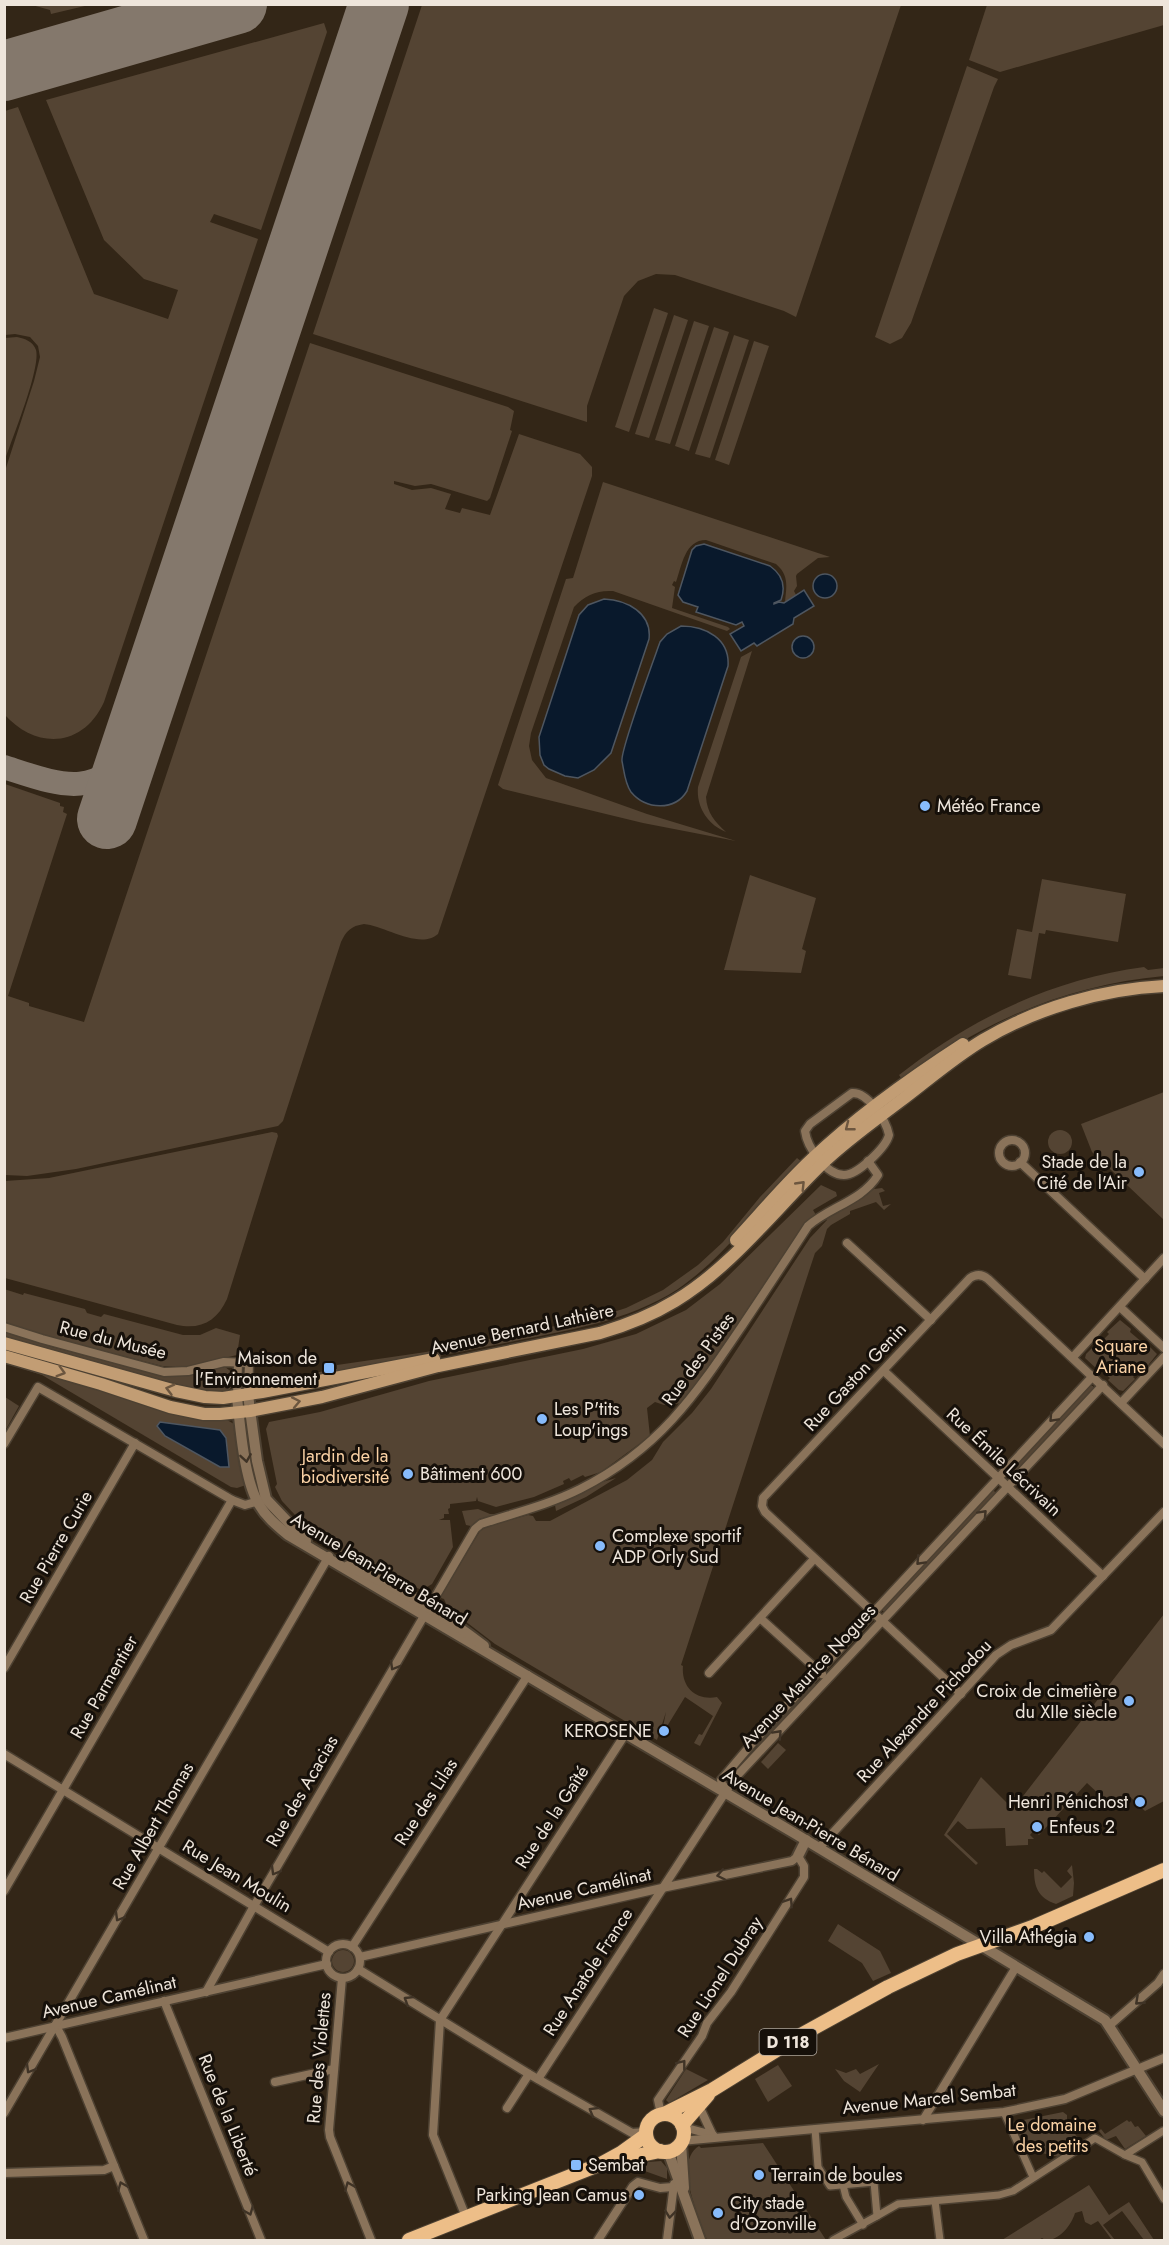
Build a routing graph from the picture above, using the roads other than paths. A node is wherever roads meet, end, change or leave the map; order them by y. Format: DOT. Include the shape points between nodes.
graph roads {
  1 [pos="1164,979"];
  2 [pos="1164,986"];
  3 [pos="877,1112"];
  4 [pos="820,1159"];
  5 [pos="868,1161"];
  6 [pos="1020,1162"];
  7 [pos="847,1243"];
  8 [pos="1164,1258"];
  9 [pos="1145,1279"];
  10 [pos="1120,1307"];
  11 [pos="931,1320"];
  12 [pos="4,1327"];
  13 [pos="4,1343"];
  14 [pos="1164,1348"];
  15 [pos="4,1356"];
  16 [pos="1073,1357"];
  17 [pos="1164,1357"];
  18 [pos="238,1362"];
  19 [pos="884,1371"];
  20 [pos="1093,1376"];
  21 [pos="1103,1385"];
  22 [pos="243,1396"];
  23 [pos="1121,1403"];
  24 [pos="244,1412"];
  25 [pos="135,1443"];
  26 [pos="4,1444"];
  27 [pos="1164,1444"];
  28 [pos="997,1478"];
  29 [pos="1008,1488"];
  30 [pos="232,1500"];
  31 [pos="261,1500"];
  32 [pos="1164,1512"];
  33 [pos="328,1558"];
  34 [pos="814,1559"];
  35 [pos="1102,1576"];
  36 [pos="426,1612"];
  37 [pos="872,1613"];
  38 [pos="760,1618"];
  39 [pos="882,1622"];
  40 [pos="4,1668"];
  41 [pos="819,1671"];
  42 [pos="709,1673"];
  43 [pos="528,1676"];
  44 [pos="828,1680"];
  45 [pos="961,1694"];
  46 [pos="626,1733"];
  47 [pos="4,1754"];
  48 [pos="63,1790"];
  49 [pos="724,1792"];
  50 [pos="806,1840"];
  51 [pos="819,1848"];
  52 [pos="158,1849"];
  53 [pos="798,1857"];
  54 [pos="1164,1870"];
  55 [pos="662,1888"];
  56 [pos="4,1891"];
  57 [pos="254,1906"];
  58 [pos="501,1925"];
  59 [pos="352,1947"];
  60 [pos="985,1949"];
  61 [pos="329,1952"];
  62 [pos="360,1957"];
  63 [pos="327,1964"];
  64 [pos="1016,1967"];
  65 [pos="358,1969"];
  66 [pos="1164,1974"];
  67 [pos="342,1978"];
  68 [pos="206,1992"];
  69 [pos="164,2001"];
  70 [pos="440,2020"];
  71 [pos="1110,2025"];
  72 [pos="56,2026"];
  73 [pos="4,2038"];
  74 [pos="1164,2058"];
  75 [pos="334,2068"];
  76 [pos="1136,2070"];
  77 [pos="529,2074"];
  78 [pos="537,2079"];
  79 [pos="275,2082"];
  80 [pos="712,2090"];
  81 [pos="699,2106"];
  82 [pos="507,2108"];
  83 [pos="1164,2111"];
  84 [pos="1004,2112"];
  85 [pos="4,2113"];
  86 [pos="663,2114"];
  87 [pos="923,2120"];
  88 [pos="815,2129"];
  89 [pos="1163,2131"];
  90 [pos="646,2133"];
  91 [pos="682,2134"];
  92 [pos="716,2136"];
  93 [pos="664,2151"];
  94 [pos="1125,2155"];
  95 [pos="601,2164"];
  96 [pos="114,2166"];
  97 [pos="4,2173"];
  98 [pos="676,2175"];
  99 [pos="1033,2177"];
  100 [pos="843,2185"];
  101 [pos="674,2187"];
  102 [pos="684,2194"];
  103 [pos="1164,2199"];
  104 [pos="935,2201"];
  105 [pos="877,2216"];
  106 [pos="466,2217"];
  107 [pos="863,2225"];
  108 [pos="427,2237"];
  109 [pos="833,2240"];
  110 [pos="144,2241"];
  111 [pos="261,2241"];
  112 [pos="371,2241"];
  113 [pos="409,2241"];
  114 [pos="598,2241"];
  115 [pos="667,2241"];
  116 [pos="700,2241"];
  117 [pos="940,2241"];
  1 -- 3 [label="main road, Avenue Bernard Lathière" via="1092,990 1019,1015 961,1045"];
  2 -- 3 [label="main road, Avenue Bernard Lathière" via="1084,999 1003,1029"];
  3 -- 4 [label="main road, Avenue Bernard Lathière"];
  3 -- 4 [label="street" via="860,1093 852,1093 810,1124 806,1135"];
  3 -- 5 [label="street" via="887,1126 888,1138"];
  4 -- 5 [label="street" via="835,1173 845,1175"];
  4 -- 22 [label="main road, Avenue Bernard Lathière" via="713,1264 678,1292 647,1309 581,1330"];
  24 -- 4 [label="main road, Avenue Bernard Lathière, one-way" via="600,1333 648,1316 677,1300 718,1268"];
  5 -- 36 [label="street, Rue des Pistes" via="878,1175 875,1180 808,1226 701,1387 674,1420 626,1461 591,1483 537,1508 481,1524"];
  6 -- 9 [label="street"];
  7 -- 11 [label="street"];
  8 -- 9 [label="street"];
  9 -- 10 [label="street"];
  10 -- 14 [label="street"];
  10 -- 16 [label="street"];
  11 -- 16 [label="street, Rue Gaston Genin" via="970,1278 984,1276"];
  11 -- 19 [label="street, Rue Gaston Genin"];
  12 -- 18 [label="street, Rue du Musée" via="164,1371"];
  22 -- 13 [label="main road, Avenue Bernard Lathière, one-way" via="192,1395"];
  15 -- 24 [label="main road, Avenue Bernard Lathière, one-way" via="170,1407 204,1414"];
  16 -- 20 [label="street"];
  17 -- 23 [label="street"];
  18 -- 22 [label="street"];
  18 -- 22 [label="street, Rue du Musée" via="249,1363"];
  19 -- 28 [label="street, Rue Émile Lécrivain"];
  19 -- 34 [label="street, Rue Gaston Genin" via="763,1498 765,1512"];
  20 -- 21 [label="street"];
  20 -- 28 [label="street, Avenue Maurice Nogues, one-way"];
  21 -- 23 [label="street"];
  21 -- 29 [label="street, Avenue Maurice Nogues"];
  22 -- 24 [label="street, Avenue Jean-Pierre Bénard"];
  23 -- 27 [label="street"];
  24 -- 31 [label="street, Avenue Jean-Pierre Bénard" via="250,1481"];
  25 -- 26 [label="street" via="38,1387"];
  25 -- 30 [label="street"];
  25 -- 40 [label="street, Rue Pierre Curie"];
  28 -- 29 [label="street, Rue Émile Lécrivain"];
  28 -- 37 [label="street, Avenue Maurice Nogues, one-way"];
  29 -- 35 [label="street, Rue Émile Lécrivain"];
  39 -- 29 [label="street, Avenue Maurice Nogues, one-way"];
  30 -- 31 [label="street" via="245,1505"];
  30 -- 48 [label="street, Rue Parmentier"];
  31 -- 33 [label="street, Avenue Jean-Pierre Bénard" via="270,1520"];
  32 -- 35 [label="street, Rue Alexandre Pichodou"];
  33 -- 36 [label="street, Avenue Jean-Pierre Bénard"];
  33 -- 52 [label="street, Rue Albert Thomas"];
  34 -- 37 [label="street"];
  34 -- 38 [label="street"];
  35 -- 45 [label="street, Rue Alexandre Pichodou" via="1051,1630 996,1655"];
  36 -- 43 [label="street, Avenue Jean-Pierre Bénard" via="473,1636 493,1655"];
  36 -- 57 [label="street, Rue des Acacias, one-way"];
  37 -- 39 [label="street"];
  37 -- 41 [label="street, Avenue Maurice Nogues"];
  38 -- 41 [label="street"];
  38 -- 42 [label="street"];
  39 -- 44 [label="street, Avenue Maurice Nogues"];
  39 -- 45 [label="street"];
  41 -- 44 [label="street"];
  41 -- 49 [label="street, Avenue Maurice Nogues" via="721,1780"];
  43 -- 46 [label="street, Avenue Jean-Pierre Bénard"];
  43 -- 59 [label="street, Rue des Lilas"];
  49 -- 44 [label="street, Avenue Maurice Nogues, one-way"];
  45 -- 51 [label="street, Rue Alexandre Pichodou"];
  46 -- 49 [label="street, Avenue Jean-Pierre Bénard"];
  46 -- 58 [label="street, Rue de la Gaîté"];
  47 -- 48 [label="street, Rue Jean Moulin"];
  48 -- 52 [label="street, Rue Jean Moulin"];
  48 -- 56 [label="street, Rue Parmentier"];
  49 -- 50 [label="street, Avenue Jean-Pierre Bénard"];
  49 -- 55 [label="street, Rue Anatole France"];
  50 -- 51 [label="street, Avenue Jean-Pierre Bénard"];
  50 -- 53 [label="street"];
  51 -- 60 [label="street, Avenue Jean-Pierre Bénard"];
  52 -- 57 [label="street, Rue Jean Moulin"];
  52 -- 72 [label="street, Rue Albert Thomas, one-way"];
  53 -- 55 [label="street, Avenue Camélinat, one-way"];
  86 -- 53 [label="street, Rue Lionel Dubray, one-way" via="658,2100 804,1877 804,1866"];
  54 -- 60 [label="main road, D 118" via="1065,1921"];
  55 -- 58 [label="street, Avenue Camélinat"];
  55 -- 78 [label="street, Rue Anatole France"];
  57 -- 61 [label="street, Rue Jean Moulin"];
  57 -- 68 [label="street, Rue des Acacias"];
  58 -- 62 [label="street, Avenue Camélinat"];
  58 -- 70 [label="street, Rue de la Gaîté"];
  59 -- 61 [label="street" via="342,1944"];
  59 -- 62 [label="street"];
  60 -- 64 [label="street, Avenue Jean-Pierre Bénard"];
  60 -- 80 [label="main road, D 118" via="872,1997"];
  61 -- 63 [label="street"];
  62 -- 65 [label="street"];
  63 -- 67 [label="street" via="332,1974"];
  63 -- 68 [label="street, Avenue Camélinat"];
  64 -- 71 [label="street, Avenue Jean-Pierre Bénard"];
  64 -- 87 [label="street"];
  65 -- 67 [label="street" via="352,1976"];
  70 -- 65 [label="street, one-way"];
  66 -- 71 [label="street, one-way"];
  67 -- 75 [label="street, Rue des Violettes"];
  68 -- 69 [label="street, Avenue Camélinat"];
  69 -- 72 [label="street, Avenue Camélinat"];
  69 -- 111 [label="street, Rue de la Liberté, one-way"];
  70 -- 77 [label="street"];
  70 -- 106 [label="street, Rue de la Gaîté" via="433,2135"];
  71 -- 76 [label="street"];
  72 -- 73 [label="street, Avenue Camélinat"];
  72 -- 85 [label="street, Rue Albert Thomas, one-way"];
  72 -- 96 [label="street"];
  74 -- 76 [label="street, Avenue Marcel Sembat"];
  75 -- 79 [label="street"];
  112 -- 75 [label="street, Rue des Violettes, one-way" via="330,2137"];
  76 -- 83 [label="street"];
  76 -- 84 [label="street, Avenue Marcel Sembat" via="1065,2099"];
  77 -- 78 [label="street"];
  77 -- 82 [label="street"];
  90 -- 78 [label="street, one-way" via="632,2133"];
  80 -- 81 [label="main road, D 118"];
  80 -- 86 [label="main road, D 118"];
  81 -- 91 [label="main road, D 118"];
  81 -- 92 [label="street"];
  84 -- 87 [label="street, Avenue Marcel Sembat"];
  84 -- 99 [label="street"];
  86 -- 90 [label="main road" via="652,2119"];
  86 -- 91 [label="main road" via="676,2118"];
  87 -- 88 [label="street, Avenue Marcel Sembat"];
  88 -- 92 [label="street, Avenue Marcel Sembat"];
  88 -- 100 [label="street" via="818,2167 830,2186"];
  89 -- 94 [label="street"];
  90 -- 93 [label="main road" via="650,2145"];
  90 -- 95 [label="main road"];
  91 -- 92 [label="street, Avenue Marcel Sembat"];
  91 -- 92 [label="street, Avenue Marcel Sembat"];
  91 -- 93 [label="main road"];
  91 -- 102 [label="street"];
  93 -- 95 [label="main road"];
  93 -- 98 [label="street"];
  94 -- 99 [label="street" via="1095,2138"];
  94 -- 103 [label="street" via="1142,2162"];
  95 -- 106 [label="main road"];
  96 -- 97 [label="street" via="104,2170"];
  110 -- 96 [label="street, one-way"];
  98 -- 101 [label="street"];
  98 -- 102 [label="street"];
  99 -- 104 [label="street" via="1013,2191 999,2195"];
  100 -- 105 [label="street" via="874,2182"];
  100 -- 107 [label="street"];
  101 -- 114 [label="street" via="638,2182"];
  101 -- 115 [label="street, one-way"];
  102 -- 116 [label="street"];
  104 -- 105 [label="street" via="898,2204"];
  104 -- 117 [label="street"];
  105 -- 107 [label="street"];
  106 -- 108 [label="main road"];
  107 -- 109 [label="street"];
  108 -- 113 [label="main road"];
}
